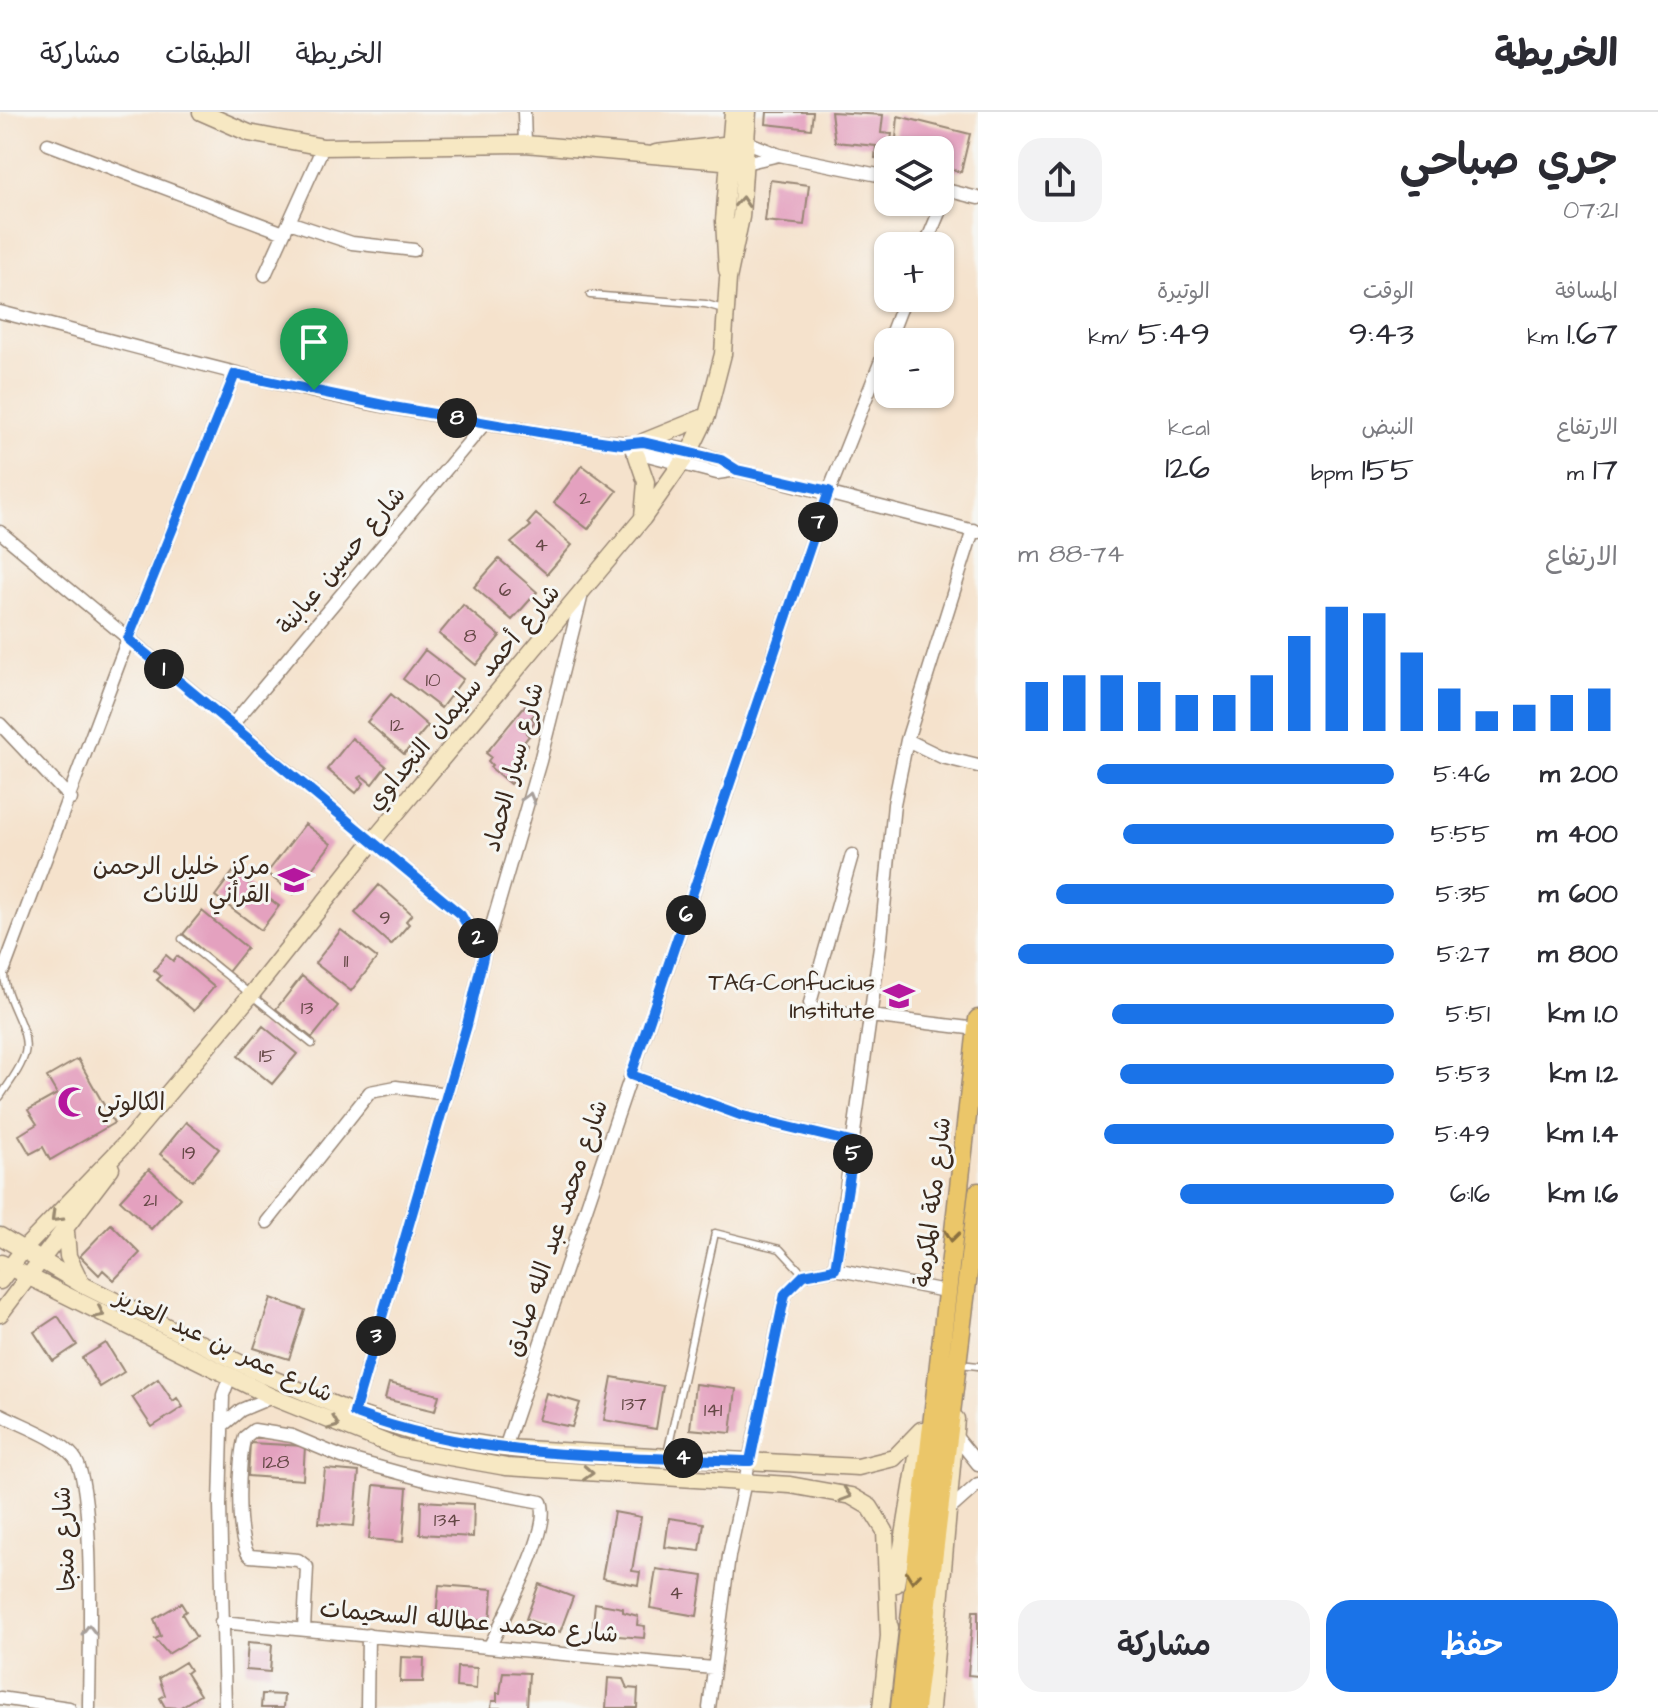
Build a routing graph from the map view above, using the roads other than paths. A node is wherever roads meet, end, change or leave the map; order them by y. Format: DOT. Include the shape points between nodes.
graph roads {
  1 [pos="201,112"];
  2 [pos="524,112"];
  3 [pos="733,112"];
  4 [pos="748,112"];
  5 [pos="220,117"];
  6 [pos="747,142"];
  7 [pos="48,144"];
  8 [pos="525,144"];
  9 [pos="729,144"];
  10 [pos="323,147"];
  11 [pos="654,153"];
  12 [pos="779,155"];
  13 [pos="736,164"];
  14 [pos="874,174"];
  15 [pos="954,192"];
  16 [pos="978,198"];
  17 [pos="286,228"];
  18 [pos="414,250"];
  19 [pos="265,275"];
  20 [pos="590,295"];
  21 [pos="726,310"];
  22 [pos="0,312"];
  23 [pos="235,374"];
  24 [pos="874,377"];
  25 [pos="707,416"];
  26 [pos="485,423"];
  27 [pos="640,449"];
  28 [pos="690,451"];
  29 [pos="680,465"];
  30 [pos="737,470"];
  31 [pos="829,491"];
  32 [pos="643,518"];
  33 [pos="975,531"];
  34 [pos="0,532"];
  35 [pos="583,591"];
  36 [pos="128,639"];
  37 [pos="0,724"];
  38 [pos="232,725"];
  39 [pos="907,740"];
  40 [pos="978,766"];
  41 [pos="71,799"];
  42 [pos="373,841"];
  43 [pos="852,855"];
  44 [pos="182,939"];
  45 [pos="484,953"];
  46 [pos="2,967"];
  47 [pos="250,996"];
  48 [pos="870,1015"];
  49 [pos="977,1024"];
  50 [pos="312,1044"];
  51 [pos="631,1075"];
  52 [pos="447,1094"];
  53 [pos="0,1097"];
  54 [pos="127,1142"];
  55 [pos="855,1143"];
  56 [pos="978,1192"];
  57 [pos="267,1222"];
  58 [pos="66,1232"];
  59 [pos="0,1236"];
  60 [pos="23,1250"];
  61 [pos="40,1262"];
  62 [pos="835,1269"];
  63 [pos="3,1270"];
  64 [pos="804,1275"];
  65 [pos="29,1279"];
  66 [pos="81,1284"];
  67 [pos="945,1291"];
  68 [pos="0,1314"];
  69 [pos="957,1364"];
  70 [pos="978,1366"];
  71 [pos="230,1376"];
  72 [pos="945,1388"];
  73 [pos="272,1397"];
  74 [pos="354,1413"];
  75 [pos="0,1414"];
  76 [pos="222,1426"];
  77 [pos="921,1430"];
  78 [pos="957,1438"];
  79 [pos="505,1448"];
  80 [pos="666,1457"];
  81 [pos="750,1461"];
  82 [pos="978,1464"];
  83 [pos="745,1482"];
  84 [pos="978,1484"];
  85 [pos="950,1509"];
  86 [pos="221,1622"];
  87 [pos="304,1629"];
  88 [pos="368,1635"];
  89 [pos="889,1636"];
  90 [pos="490,1646"];
  91 [pos="713,1668"];
  92 [pos="0,1698"];
  93 [pos="69,1708"];
  94 [pos="89,1708"];
  95 [pos="225,1708"];
  96 [pos="367,1708"];
  97 [pos="709,1708"];
  98 [pos="881,1708"];
  99 [pos="900,1708"];
  100 [pos="915,1708"];
  101 [pos="931,1708"];
  1 -- 5 [label="street"];
  2 -- 8 [label="street"];
  3 -- 9 [label="street"];
  4 -- 6 [label="street"];
  5 -- 10 [label="street" via="277,141"];
  6 -- 9 [label="street"];
  6 -- 12 [label="street"];
  6 -- 13 [label="street"];
  7 -- 17 [label="street"];
  8 -- 10 [label="street"];
  8 -- 11 [label="street"];
  9 -- 11 [label="street"];
  9 -- 13 [label="street"];
  10 -- 17 [label="street"];
  11 -- 13 [label="street"];
  12 -- 13 [label="street"];
  12 -- 14 [label="street"];
  13 -- 21 [label="street, شارع أحمد سليمان النجداوي" via="724,221"];
  15 -- 16 [label="street"];
  17 -- 18 [label="street"];
  17 -- 19 [label="street"];
  20 -- 21 [label="lane"];
  21 -- 25 [label="street, شارع أحمد سليمان النجداوي" via="723,354"];
  22 -- 23 [label="street"];
  23 -- 26 [label="street"];
  23 -- 36 [label="street"];
  24 -- 31 [label="street, شارع محمد عبد الله صادق"];
  25 -- 27 [label="street"];
  25 -- 28 [label="street, شارع أحمد سليمان النجداوي"];
  26 -- 27 [label="street"];
  26 -- 38 [label="street, شارع حسين عبابنة"];
  27 -- 28 [label="street"];
  27 -- 29 [label="street"];
  27 -- 32 [label="street" via="646,482"];
  28 -- 29 [label="street, شارع أحمد سليمان النجداوي"];
  28 -- 30 [label="street"];
  29 -- 30 [label="street" via="717,473"];
  29 -- 32 [label="street, شارع أحمد سليمان النجداوي"];
  30 -- 31 [label="street"];
  31 -- 33 [label="street"];
  31 -- 51 [label="street, شارع محمد عبد الله صادق"];
  32 -- 35 [label="street, شارع أحمد سليمان النجداوي"];
  33 -- 39 [label="street"];
  34 -- 36 [label="street"];
  35 -- 42 [label="street, شارع أحمد سليمان النجداوي"];
  45 -- 35 [label="street, شارع سيار الحماد, one-way"];
  36 -- 38 [label="street"];
  36 -- 41 [label="street"];
  37 -- 41 [label="street"];
  38 -- 42 [label="street"];
  39 -- 40 [label="street"];
  39 -- 48 [label="street" via="894,804"];
  41 -- 46 [label="street"];
  42 -- 45 [label="street" via="461,915"];
  42 -- 47 [label="street, شارع أحمد سليمان النجداوي"];
  43 -- 48 [label="street" via="810,1003 816,1011"];
  44 -- 47 [label="lane"];
  45 -- 52 [label="street, شارع سيار الحماد"];
  46 -- 53 [label="lane" via="26,1051"];
  47 -- 50 [label="lane"];
  47 -- 54 [label="street, شارع أحمد سليمان النجداوي"];
  48 -- 49 [label="street"];
  48 -- 55 [label="street"];
  49 -- 67 [label="main road, شارع مكة المكرمة, one-way"];
  51 -- 55 [label="street" via="743,1116"];
  51 -- 79 [label="street, شارع محمد عبد الله صادق"];
  52 -- 57 [label="street" via="396,1087 370,1092"];
  52 -- 74 [label="street, شارع سيار الحماد"];
  54 -- 58 [label="street, شارع أحمد سليمان النجداوي"];
  54 -- 60 [label="street, شارع أحمد سليمان النجداوي, one-way"];
  55 -- 62 [label="street"];
  56 -- 69 [label="main road, شارع مكة المكرمة"];
  58 -- 61 [label="street, شارع أحمد سليمان النجداوي"];
  58 -- 66 [label="street" via="68,1256"];
  59 -- 60 [label="street, شارع عمر بن عبد العزيز"];
  60 -- 61 [label="street, شارع عمر بن عبد العزيز"];
  60 -- 63 [label="street, شارع أحمد سليمان النجداوي"];
  61 -- 65 [label="street, شارع أحمد سليمان النجداوي"];
  61 -- 66 [label="street, شارع عمر بن عبد العزيز"];
  62 -- 64 [label="street"];
  62 -- 67 [label="street"];
  63 -- 65 [label="street, شارع عمر بن عبد العزيز"];
  64 -- 80 [label="lane" via="780,1249 715,1233"];
  64 -- 81 [label="street" via="785,1294 779,1309"];
  65 -- 68 [label="street, شارع أحمد سليمان النجداوي"];
  65 -- 71 [label="street, شارع عمر بن عبد العزيز, one-way"];
  66 -- 74 [label="street, شارع عمر بن عبد العزيز" via="266,1376"];
  67 -- 72 [label="main road, شارع مكة المكرمة"];
  69 -- 70 [label="lane"];
  69 -- 72 [label="main road, شارع مكة المكرمة"];
  71 -- 73 [label="street, شارع عمر بن عبد العزيز"];
  71 -- 76 [label="street"];
  72 -- 77 [label="street, شارع مكة المكرمة"];
  72 -- 78 [label="street, شارع مكة المكرمة"];
  72 -- 99 [label="main road, شارع مكة المكرمة, one-way"];
  72 -- 100 [label="main road, شارع مكة المكرمة"];
  73 -- 76 [label="street" via="241,1410"];
  73 -- 83 [label="street, شارع عمر بن عبد العزيز, one-way" via="399,1448 464,1462"];
  74 -- 79 [label="street, شارع عمر بن عبد العزيز" via="430,1437"];
  94 -- 75 [label="street, شارع منجا, one-way" via="81,1468 64,1448"];
  76 -- 86 [label="street"];
  77 -- 81 [label="street, شارع عمر بن عبد العزيز" via="894,1458 872,1466"];
  77 -- 89 [label="street, شارع مكة المكرمة"];
  78 -- 82 [label="street"];
  78 -- 85 [label="street, شارع مكة المكرمة"];
  79 -- 80 [label="street, شارع عمر بن عبد العزيز"];
  80 -- 81 [label="street, شارع عمر بن عبد العزيز"];
  81 -- 83 [label="street"];
  83 -- 89 [label="street, شارع عمر بن عبد العزيز, one-way" via="836,1491 870,1507 882,1522 886,1540"];
  83 -- 91 [label="street"];
  84 -- 85 [label="street"];
  85 -- 101 [label="street, شارع مكة المكرمة"];
  86 -- 87 [label="street, شارع محمد عطالله السحيمات"];
  86 -- 95 [label="street"];
  87 -- 88 [label="street, شارع محمد عطالله السحيمات"];
  87 -- 90 [label="street" via="307,1567 298,1560 250,1556 244,1549 242,1452 245,1437 254,1430 292,1436 342,1457 429,1481 541,1502 544,1513 537,1538"];
  88 -- 90 [label="street, شارع محمد عطالله السحيمات"];
  88 -- 96 [label="street"];
  89 -- 98 [label="street, شارع مكة المكرمة"];
  90 -- 91 [label="street, شارع محمد عطالله السحيمات"];
  91 -- 97 [label="street"];
  92 -- 93 [label="street"];
}
